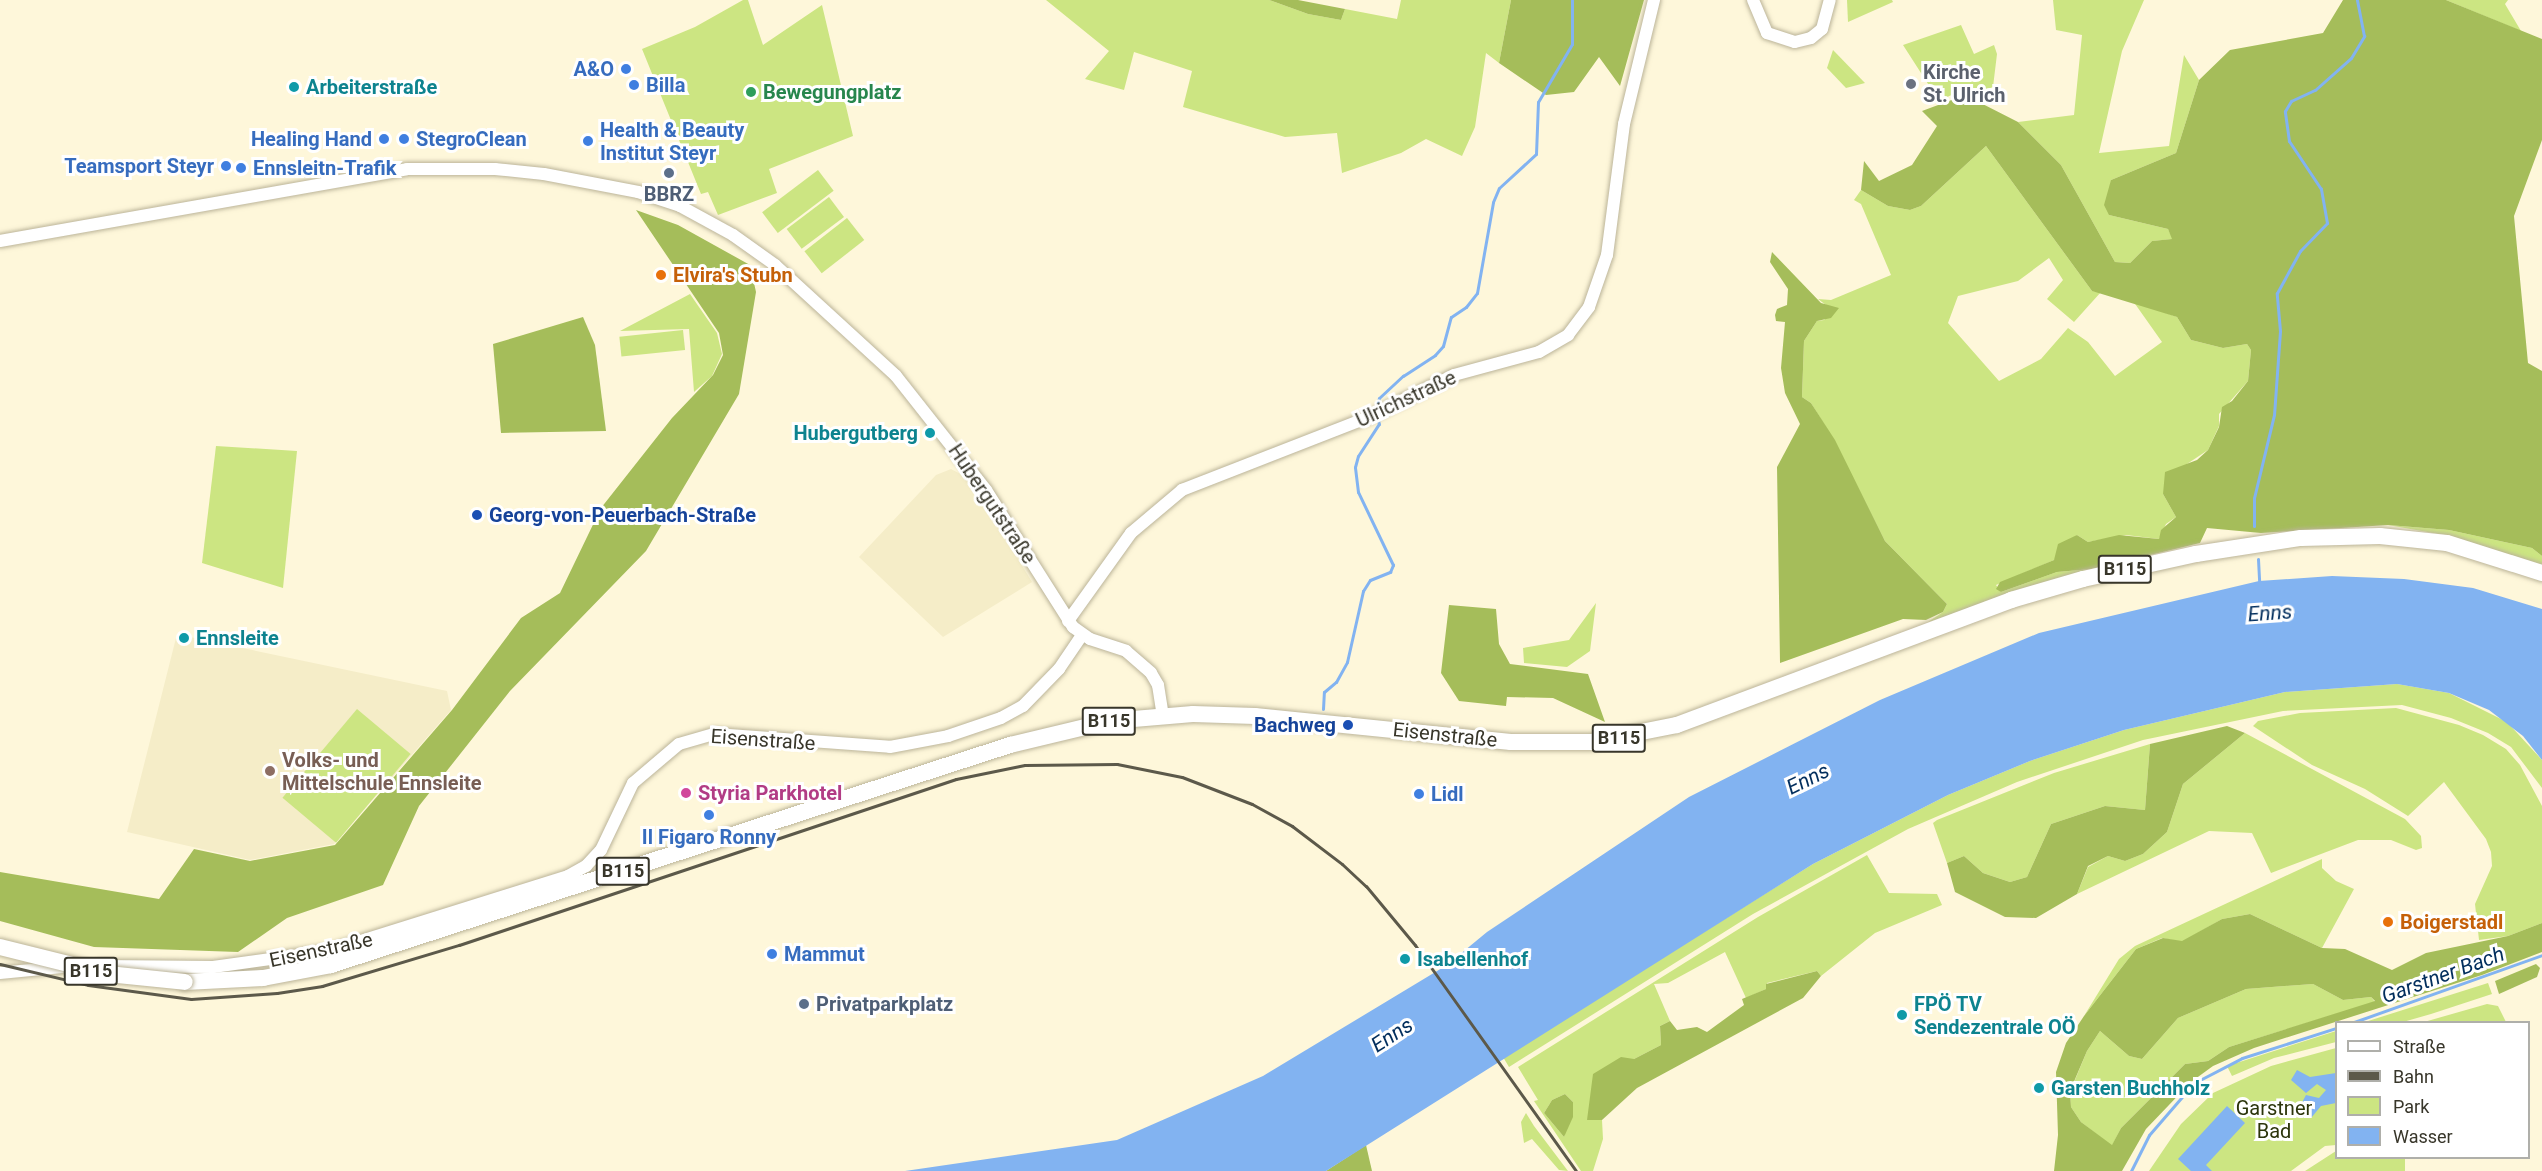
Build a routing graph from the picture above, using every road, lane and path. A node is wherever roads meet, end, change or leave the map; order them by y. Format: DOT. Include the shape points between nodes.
graph roads {
  1 [pos="1654,0"];
  2 [pos="1753,0"];
  3 [pos="1830,0"];
  4 [pos="0,241"];
  5 [pos="2542,573"];
  6 [pos="1068,621"];
  7 [pos="1082,635"];
  8 [pos="1163,715"];
  9 [pos="0,947"];
  10 [pos="0,973"];
  1 -- 6 [label="street, Ulrichstraße" via="1624,124 1611,238 1595,293 1568,335 1550,347 1454,375 1386,410 1214,476 1167,500 1131,533"];
  2 -- 3 [label="street" via="1758,20 1767,33 1795,42 1811,38 1822,28"];
  4 -- 6 [label="street, Hubergutstraße" via="380,172 495,169 638,192 702,217 775,265 896,376 986,490"];
  5 -- 8 [label="main road, Eisenstraße / B115" via="2447,543 2380,536 2301,538 2220,550 2117,571 2011,600 1723,708 1638,734 1542,743 1255,716"];
  6 -- 7 [label="street, Hubergutstraße"];
  7 -- 8 [label="street" via="1126,651 1142,664 1158,685"];
  7 -- 10 [label="street, Eisenstraße" via="1059,669 1023,706 948,736 878,747 715,734 690,739 667,751 633,783 606,843 586,866 568,876 379,938 306,956 213,967 78,966"];
  8 -- 9 [label="main road, Eisenstraße / B115, bridge" via="1110,721 1030,739 331,965 263,978 185,982 108,974"];
}
